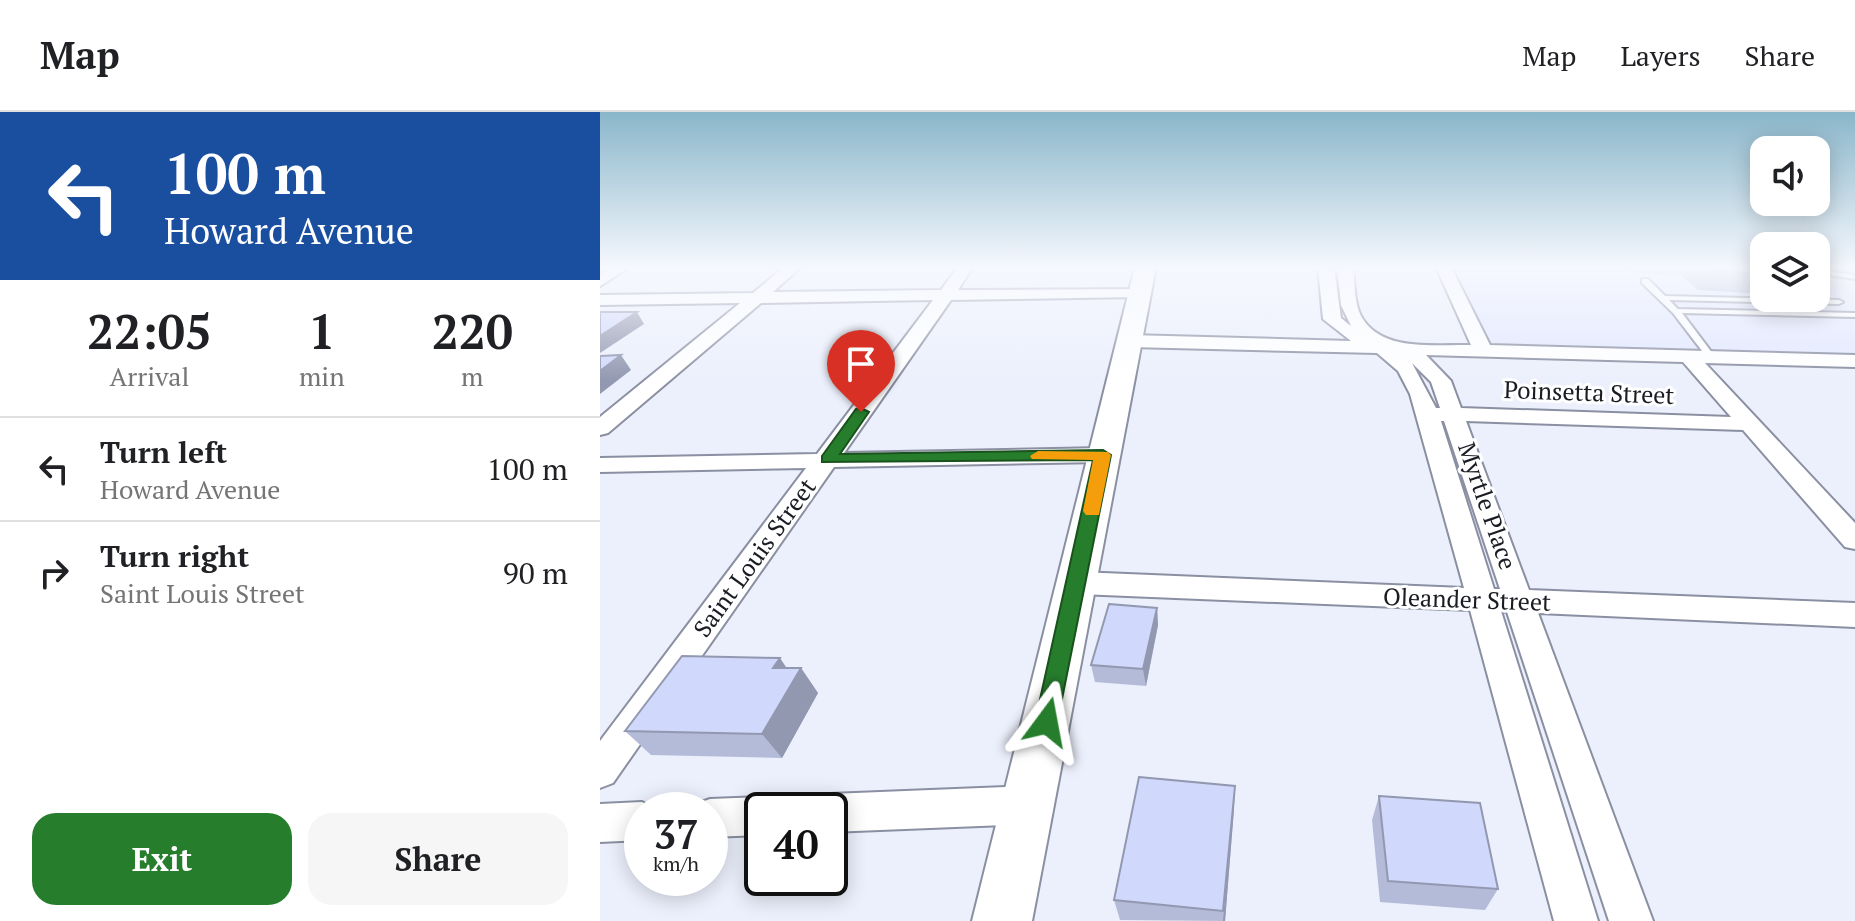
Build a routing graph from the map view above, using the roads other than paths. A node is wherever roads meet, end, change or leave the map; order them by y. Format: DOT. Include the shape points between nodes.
graph roads {
  1 [pos="749,305"];
  2 [pos="940,305"];
  3 [pos="1138,305"];
  4 [pos="1330,305"];
  5 [pos="1352,305"];
  6 [pos="1461,305"];
  7 [pos="1670,305"];
  8 [pos="1676,311"];
  9 [pos="1855,314"];
  10 [pos="1130,341"];
  11 [pos="1392,348"];
  12 [pos="1483,351"];
  13 [pos="1701,358"];
  14 [pos="1855,361"];
  15 [pos="1442,414"];
  16 [pos="1747,424"];
  17 [pos="600,428"];
  18 [pos="1103,455"];
  19 [pos="828,459"];
  20 [pos="600,465"];
  21 [pos="1855,540"];
  22 [pos="1079,583"];
  23 [pos="1482,601"];
  24 [pos="1520,603"];
  25 [pos="1855,615"];
  26 [pos="600,771"];
  27 [pos="1028,805"];
  28 [pos="848,812"];
  29 [pos="624,822"];
  30 [pos="600,823"];
  31 [pos="1002,921"];
  32 [pos="1576,921"];
  33 [pos="1631,921"];
  1 -- 17 [label="street"];
  2 -- 19 [label="street, Saint Louis Street"];
  3 -- 10 [label="street"];
  4 -- 11 [label="street, Myrtle Place" via="1332,319 1352,338"];
  5 -- 11 [label="street, Myrtle Place" via="1354,319"];
  6 -- 12 [label="street"];
  7 -- 8 [label="lane"];
  8 -- 9 [label="lane"];
  8 -- 13 [label="lane"];
  10 -- 11 [label="street"];
  10 -- 18 [label="street"];
  11 -- 12 [label="street"];
  11 -- 15 [label="street, Myrtle Place"];
  12 -- 13 [label="street"];
  13 -- 14 [label="street"];
  13 -- 16 [label="street"];
  15 -- 16 [label="street, Poinsetta Street"];
  15 -- 23 [label="street, Myrtle Place"];
  15 -- 24 [label="street, Myrtle Place"];
  16 -- 21 [label="street"];
  18 -- 19 [label="street"];
  18 -- 22 [label="street"];
  19 -- 20 [label="street"];
  19 -- 26 [label="street, Saint Louis Street"];
  22 -- 23 [label="street, Oleander Street"];
  22 -- 27 [label="street"];
  23 -- 24 [label="street, Oleander Street"];
  23 -- 32 [label="street, Myrtle Place"];
  24 -- 25 [label="street, Oleander Street"];
  24 -- 33 [label="street, Myrtle Place"];
  27 -- 28 [label="street"];
  27 -- 31 [label="street"];
  29 -- 30 [label="street"];
}
